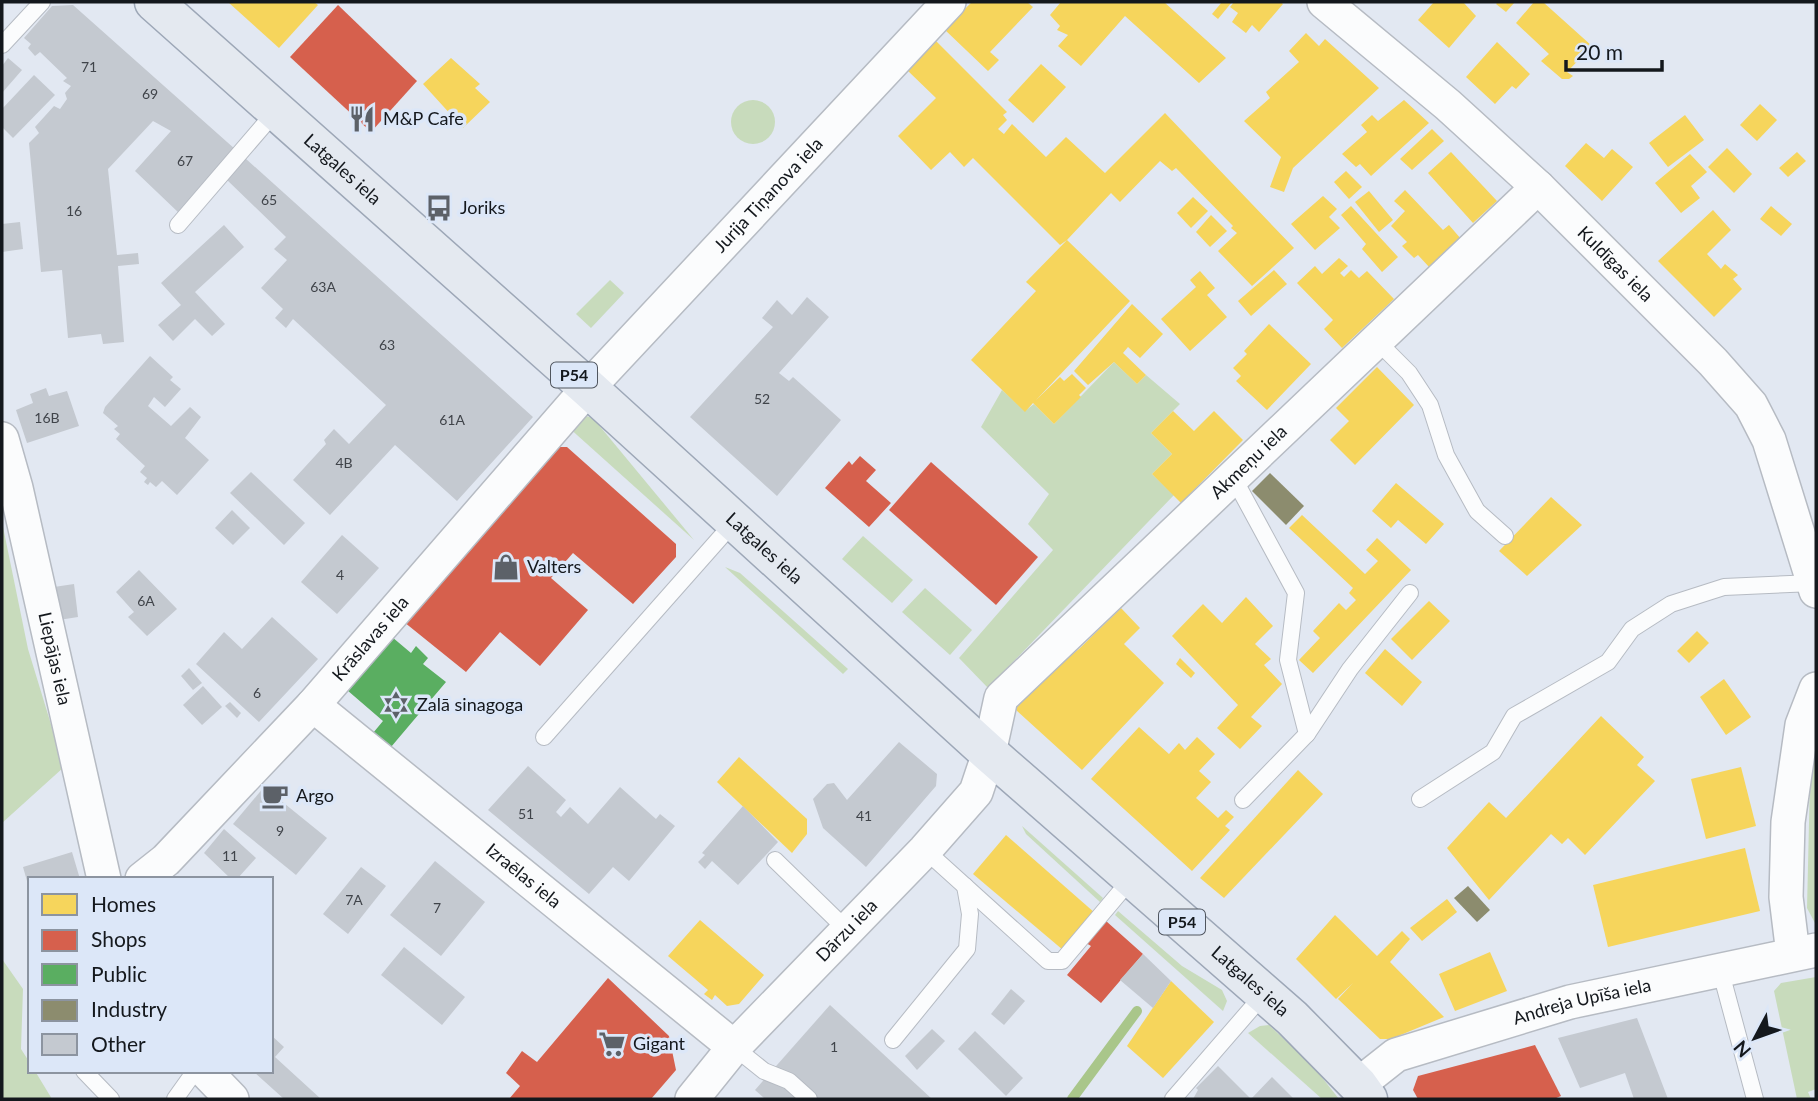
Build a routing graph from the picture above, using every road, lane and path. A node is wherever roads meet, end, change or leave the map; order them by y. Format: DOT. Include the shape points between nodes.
graph roads {
  1 [pos="42,2"];
  2 [pos="154,2"];
  3 [pos="949,2"];
  4 [pos="1324,2"];
  5 [pos="2,45"];
  6 [pos="278,109"];
  7 [pos="1538,187"];
  8 [pos="178,225"];
  9 [pos="1376,340"];
  10 [pos="588,388"];
  11 [pos="2,439"];
  12 [pos="1232,475"];
  13 [pos="735,522"];
  14 [pos="1505,536"];
  15 [pos="1815,587"];
  16 [pos="1410,593"];
  17 [pos="1816,689"];
  18 [pos="313,705"];
  19 [pos="1307,734"];
  20 [pos="544,737"];
  21 [pos="989,753"];
  22 [pos="1420,799"];
  23 [pos="1242,800"];
  24 [pos="925,850"];
  25 [pos="775,860"];
  26 [pos="104,877"];
  27 [pos="145,877"];
  28 [pos="1132,878"];
  29 [pos="965,886"];
  30 [pos="847,929"];
  31 [pos="1805,952"];
  32 [pos="1720,969"];
  33 [pos="1264,994"];
  34 [pos="892,1040"];
  35 [pos="734,1047"];
  36 [pos="86,1073"];
  37 [pos="194,1073"];
  38 [pos="207,1073"];
  39 [pos="1363,1092"];
  40 [pos="111,1099"];
  41 [pos="175,1099"];
  42 [pos="232,1099"];
  43 [pos="692,1099"];
  44 [pos="809,1099"];
  45 [pos="1172,1099"];
  46 [pos="1755,1099"];
  1 -- 5 [label="lane"];
  2 -- 6 [label="main road, Latgales iela / P54"];
  3 -- 10 [label="street, Jurija Tiņanova iela"];
  4 -- 7 [label="street, Kuldīgas iela"];
  6 -- 8 [label="lane"];
  6 -- 10 [label="main road, Latgales iela / P54"];
  7 -- 9 [label="street, Akmeņu iela"];
  7 -- 15 [label="street, Kuldīgas iela" via="1751,405 1769,440"];
  9 -- 12 [label="street, Akmeņu iela"];
  9 -- 14 [label="lane" via="1409,373 1430,405 1446,455 1477,510"];
  10 -- 13 [label="main road, Latgales iela / P54"];
  10 -- 18 [label="street, Krāslavas iela"];
  11 -- 26 [label="street, Liepājas iela"];
  12 -- 19 [label="lane" via="1296,593 1288,660"];
  12 -- 21 [label="street, Akmeņu iela" via="1001,698"];
  13 -- 20 [label="lane"];
  13 -- 21 [label="main road, Latgales iela / P54"];
  15 -- 22 [label="lane" via="1724,587 1671,604 1632,629 1608,662 1514,716 1493,752"];
  16 -- 19 [label="lane" via="1350,669"];
  17 -- 31 [label="street" via="1802,724 1788,822 1786,897"];
  18 -- 27 [label="street, Krāslavas iela"];
  18 -- 35 [label="street, Izraēlas iela"];
  19 -- 23 [label="lane"];
  21 -- 24 [label="street, Dārzu iela" via="976,792"];
  21 -- 28 [label="main road, Latgales iela / P54"];
  24 -- 29 [label="lane"];
  24 -- 30 [label="street, Dārzu iela"];
  25 -- 30 [label="lane"];
  28 -- 29 [label="lane" via="1062,961 1048,961"];
  28 -- 33 [label="main road, Latgales iela / P54"];
  29 -- 34 [label="lane" via="970,914 967,949"];
  30 -- 35 [label="street, Dārzu iela"];
  31 -- 32 [label="street, Andreja Upīša iela"];
  32 -- 39 [label="street, Andreja Upīša iela" via="1570,1002 1396,1055"];
  32 -- 46 [label="lane"];
  33 -- 39 [label="main road, Latgales iela / P54"];
  33 -- 45 [label="lane"];
  35 -- 43 [label="street, Dārzu iela"];
  35 -- 44 [label="lane"];
  36 -- 40 [label="lane"];
  37 -- 41 [label="lane"];
  38 -- 42 [label="street"];
}
